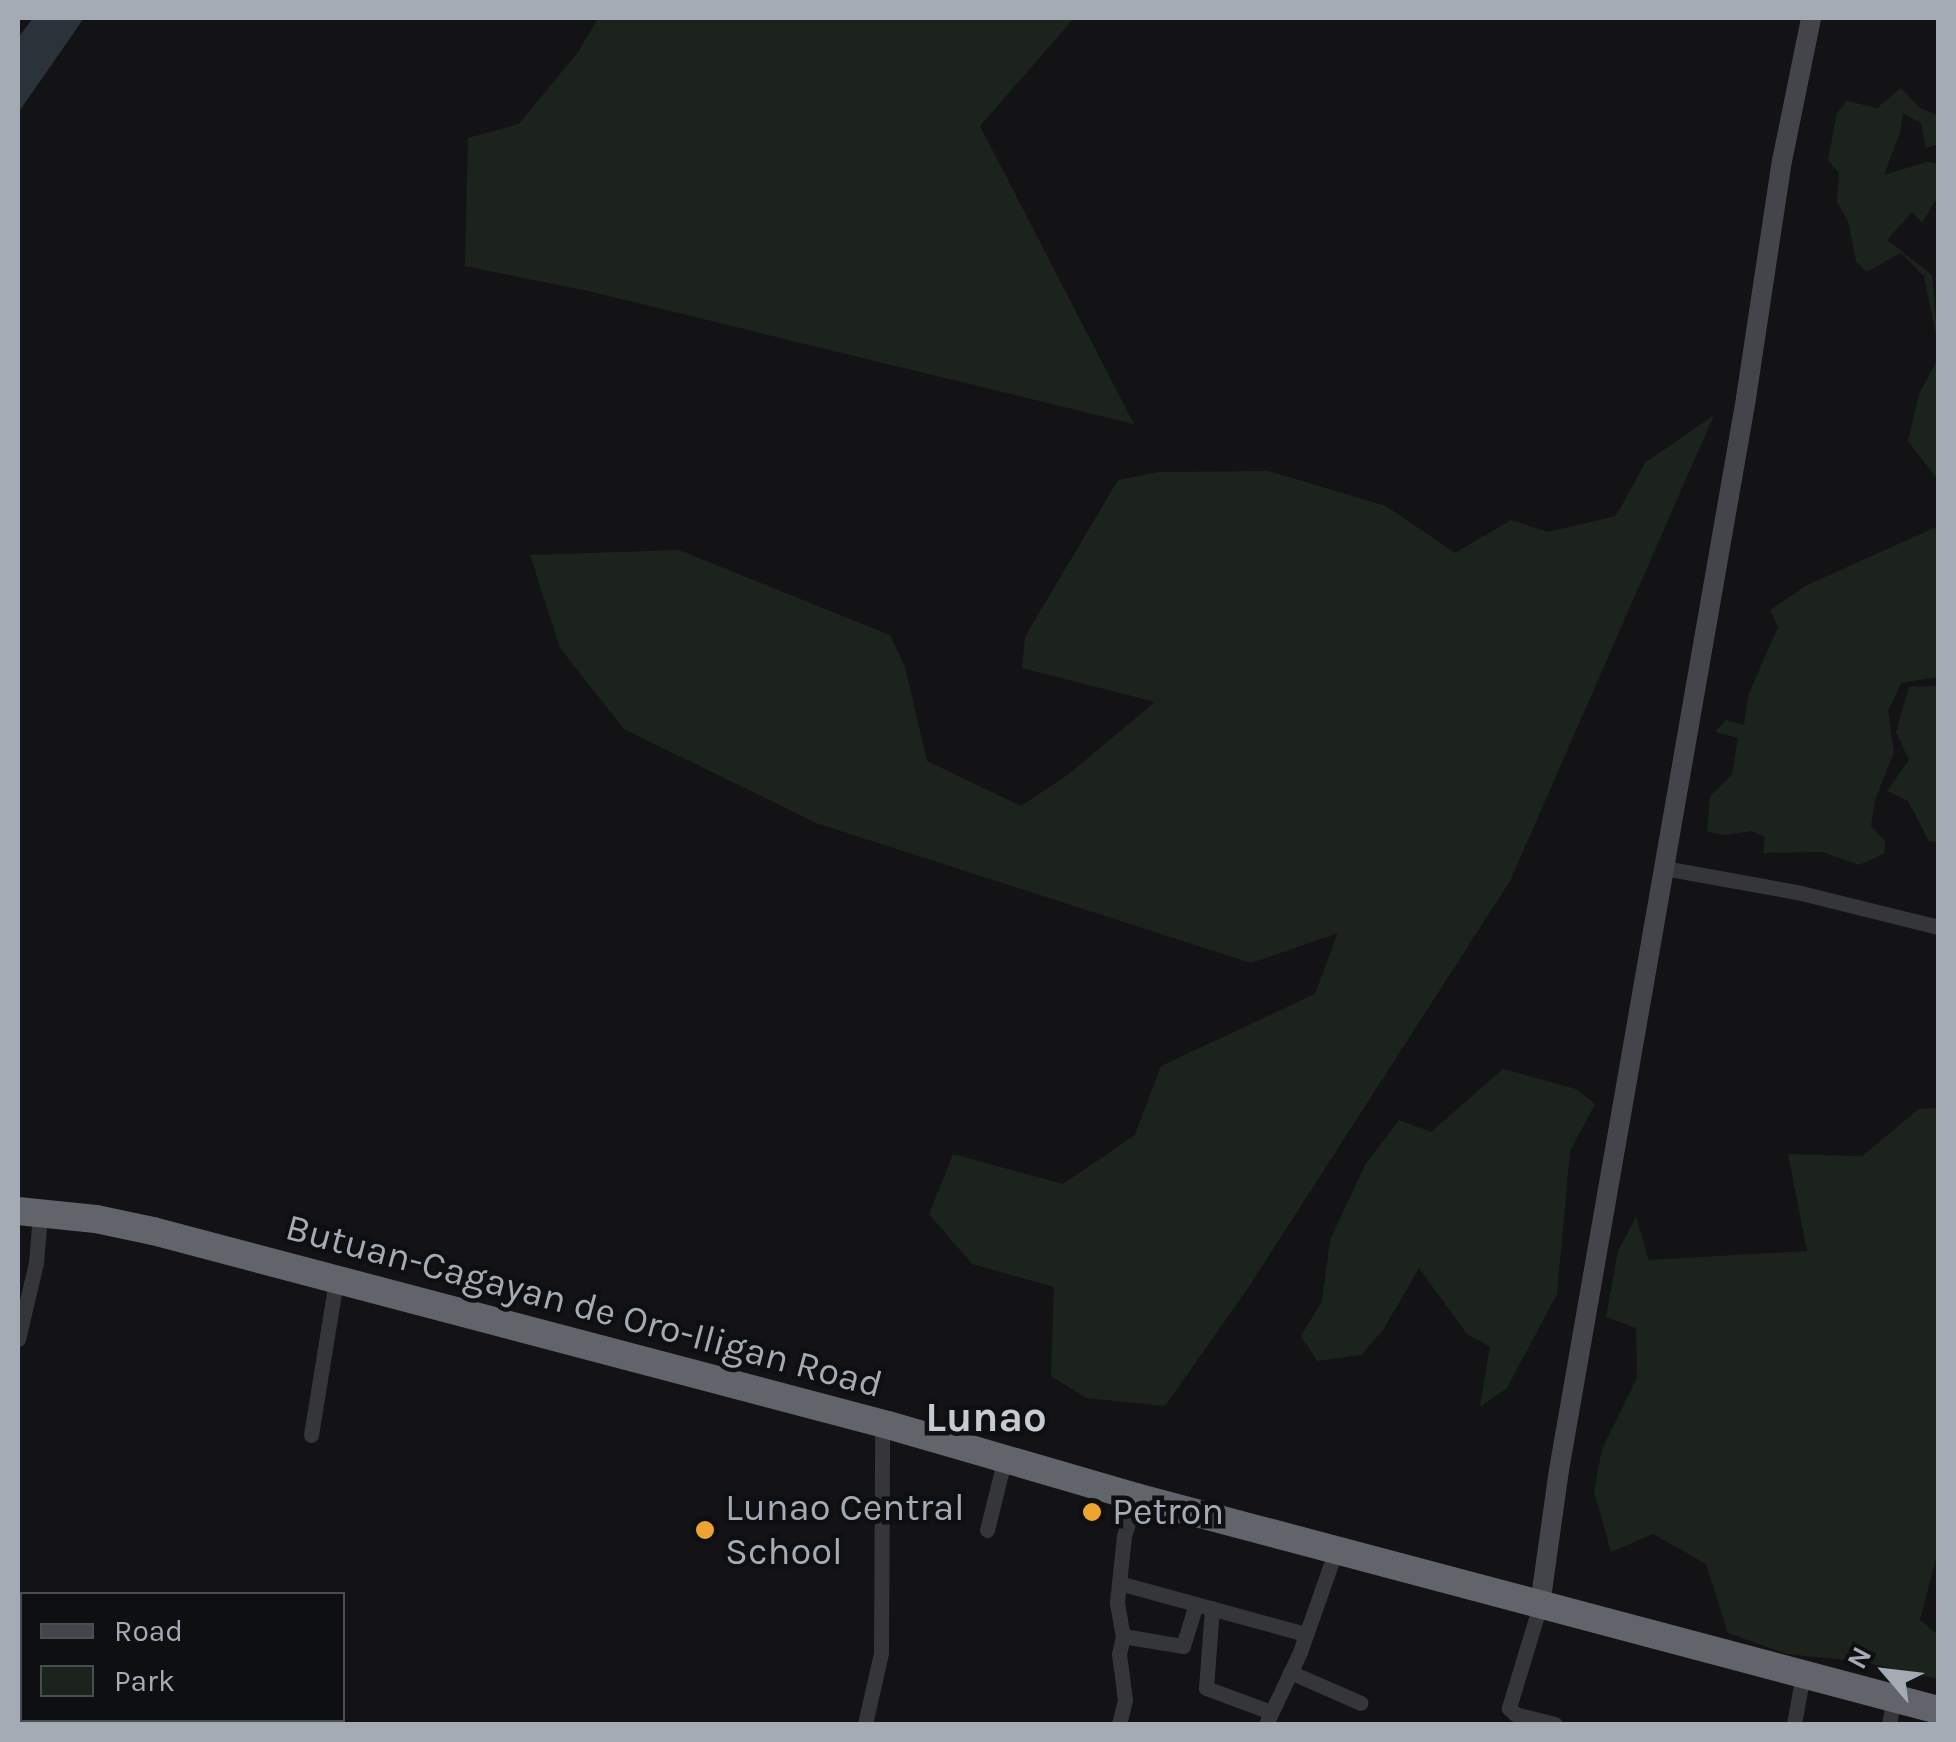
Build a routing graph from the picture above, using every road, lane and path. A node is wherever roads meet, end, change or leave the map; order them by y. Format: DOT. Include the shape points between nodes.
graph roads {
  1 [pos="1811,18"];
  2 [pos="1664,868"];
  3 [pos="1938,927"];
  4 [pos="29,1212"];
  5 [pos="336,1280"];
  6 [pos="18,1339"];
  7 [pos="882,1424"];
  8 [pos="311,1435"];
  9 [pos="1005,1457"];
  10 [pos="1136,1497"];
  11 [pos="986,1530"];
  12 [pos="1336,1550"];
  13 [pos="1119,1582"];
  14 [pos="1540,1605"];
  15 [pos="1204,1606"];
  16 [pos="1306,1634"];
  17 [pos="1123,1636"];
  18 [pos="1290,1672"];
  19 [pos="1803,1674"];
  20 [pos="1360,1702"];
  21 [pos="1938,1710"];
  22 [pos="1892,1711"];
  23 [pos="1269,1718"];
  24 [pos="865,1724"];
  25 [pos="1120,1724"];
  26 [pos="1555,1724"];
  27 [pos="1794,1724"];
  1 -- 2 [label="street"];
  2 -- 3 [label="street"];
  2 -- 14 [label="street"];
  4 -- 5 [label="highway, Butuan-Cagayan de Oro-Iligan Road" via="153,1231"];
  4 -- 6 [label="street" via="36,1263"];
  5 -- 7 [label="highway, Butuan-Cagayan de Oro-Iligan Road"];
  5 -- 8 [label="street"];
  7 -- 9 [label="highway, Butuan-Cagayan de Oro-Iligan Road"];
  7 -- 24 [label="street" via="881,1653"];
  9 -- 10 [label="highway, Butuan-Cagayan de Oro-Iligan Road"];
  9 -- 11 [label="street"];
  10 -- 12 [label="highway, Butuan-Cagayan de Oro-Iligan Road"];
  10 -- 13 [label="street"];
  12 -- 14 [label="highway, Butuan-Cagayan de Oro-Iligan Road"];
  12 -- 16 [label="street"];
  13 -- 15 [label="street"];
  13 -- 17 [label="street"];
  14 -- 19 [label="highway, Butuan-Cagayan de Oro-Iligan Road"];
  14 -- 26 [label="street" via="1509,1708"];
  15 -- 16 [label="street"];
  15 -- 17 [label="street" via="1184,1646"];
  15 -- 23 [label="street" via="1206,1688"];
  16 -- 18 [label="street"];
  17 -- 25 [label="street"];
  18 -- 20 [label="street"];
  18 -- 23 [label="street"];
  19 -- 22 [label="highway, Butuan-Cagayan de Oro-Iligan Road"];
  19 -- 27 [label="street"];
  21 -- 22 [label="highway, Butuan-Cagayan de Oro-Iligan Road"];
}
